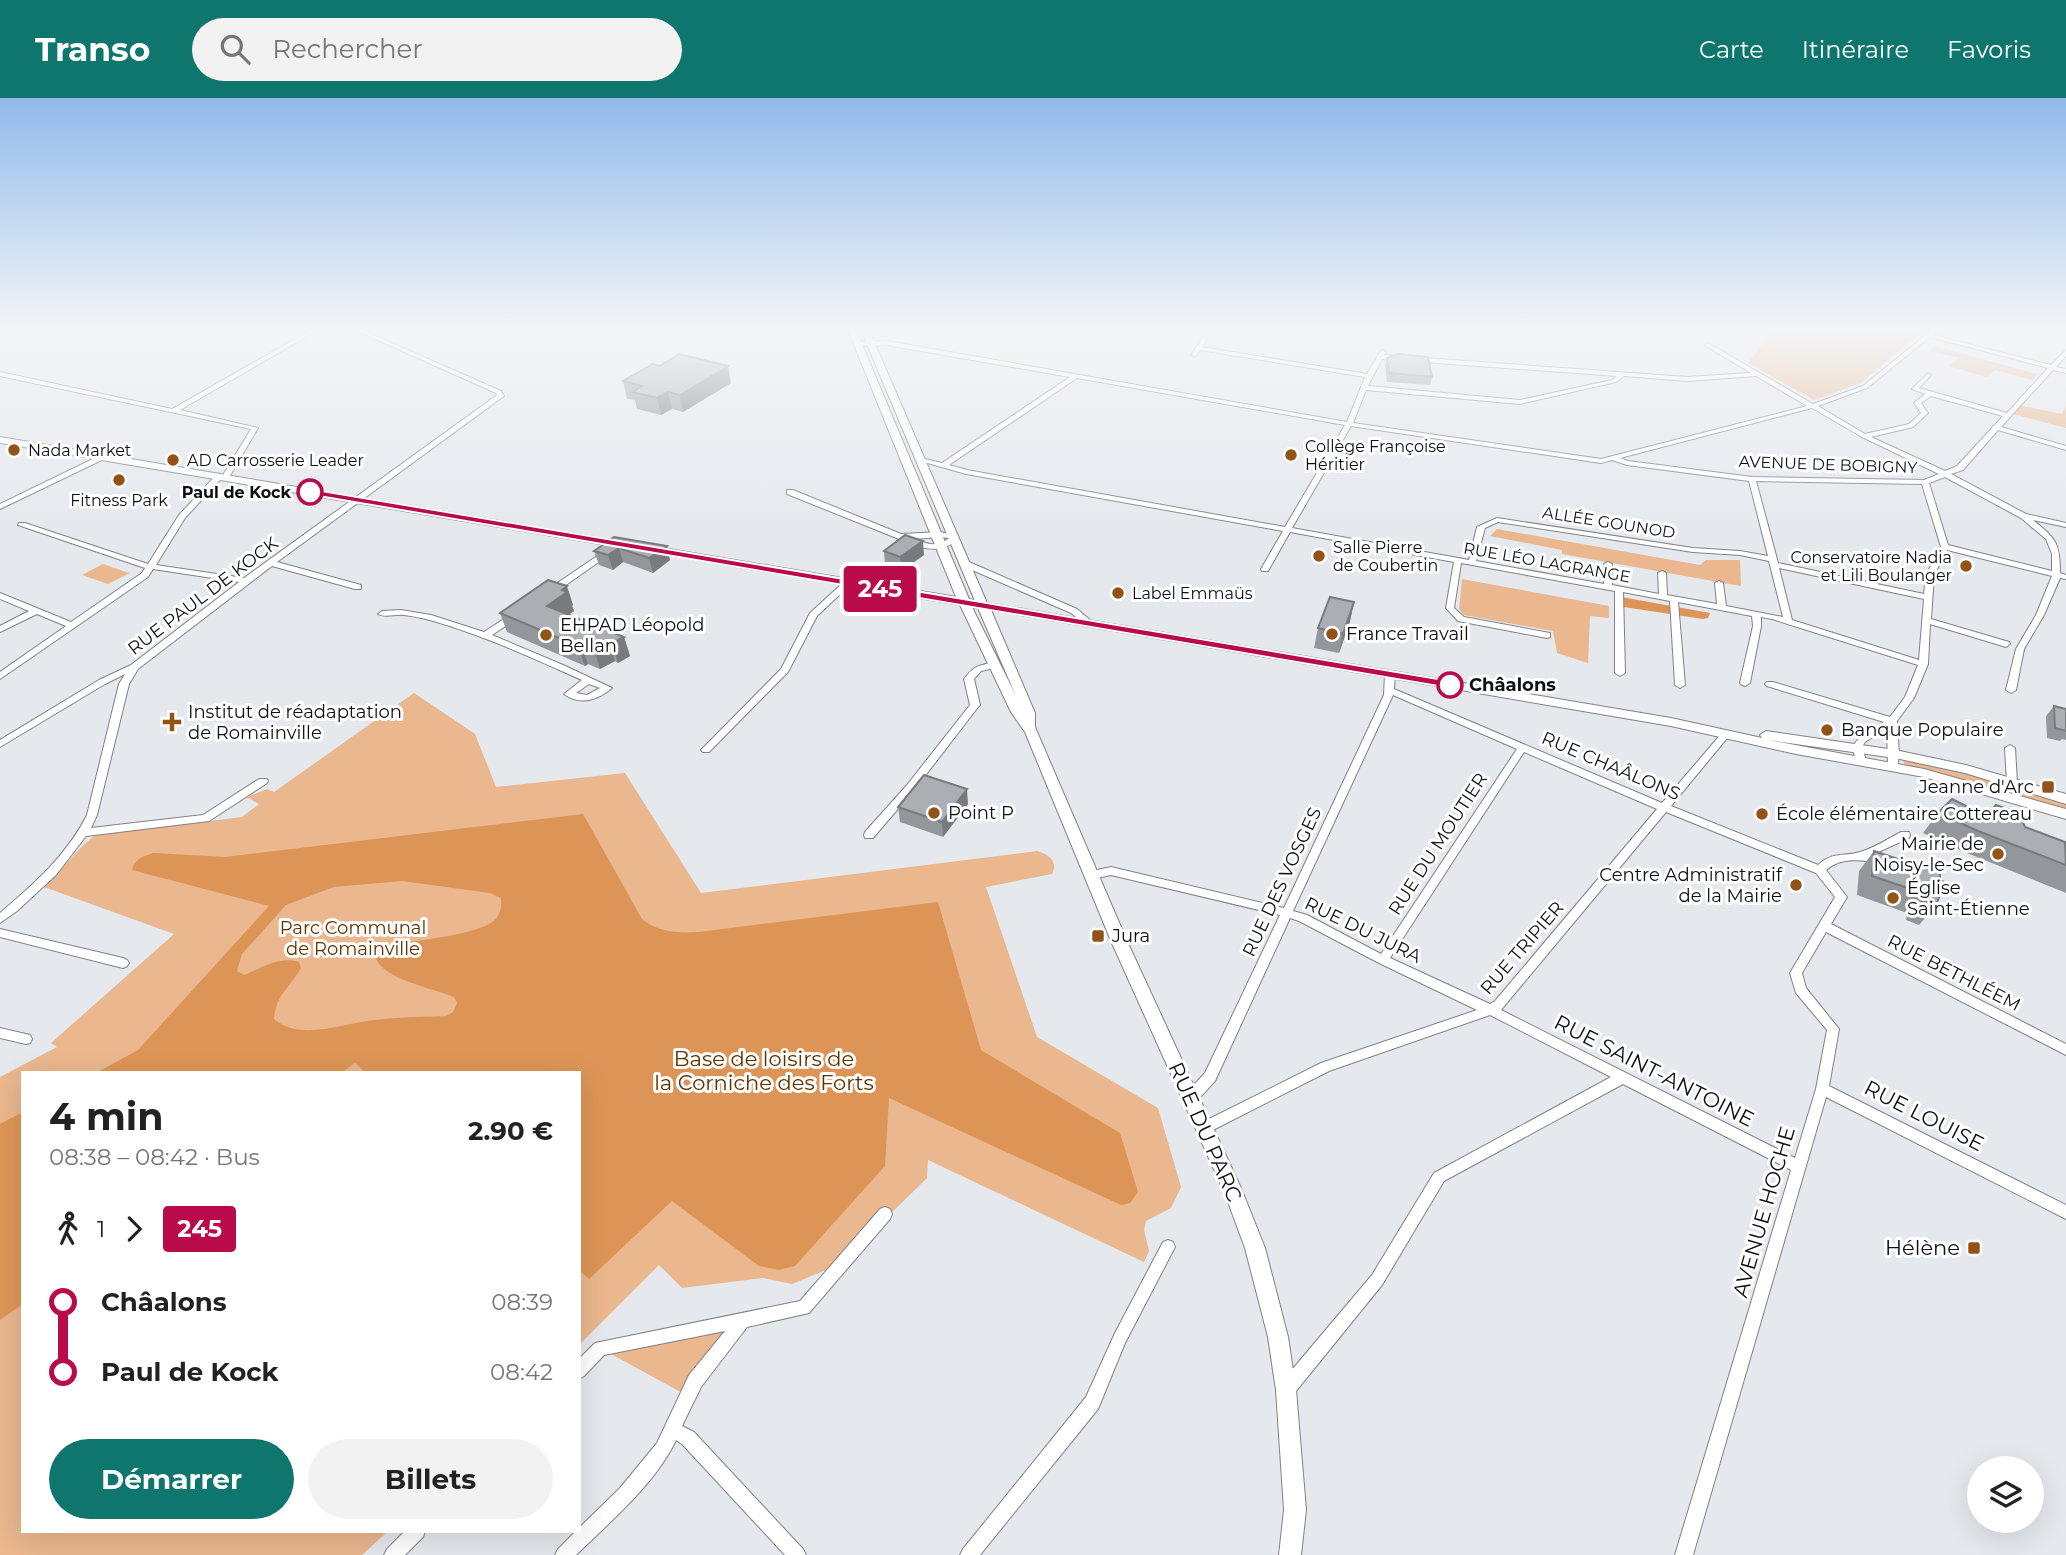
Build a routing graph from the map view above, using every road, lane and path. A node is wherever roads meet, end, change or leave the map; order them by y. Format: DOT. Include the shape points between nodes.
graph roads {
  1 [pos="112,398"];
  2 [pos="196,398"];
  3 [pos="498,398"];
  4 [pos="880,398"];
  5 [pos="895,398"];
  6 [pos="1043,398"];
  7 [pos="1199,398"];
  8 [pos="1361,398"];
  9 [pos="1476,398"];
  10 [pos="1537,398"];
  11 [pos="1796,398"];
  12 [pos="1832,398"];
  13 [pos="1924,398"];
  14 [pos="1944,398"];
  15 [pos="2022,398"];
  16 [pos="1810,407"];
  17 [pos="173,411"];
  18 [pos="2006,415"];
  19 [pos="1349,425"];
  20 [pos="1995,427"];
  21 [pos="1864,436"];
  22 [pos="0,440"];
  23 [pos="2066,448"];
  24 [pos="104,457"];
  25 [pos="1613,458"];
  26 [pos="921,460"];
  27 [pos="943,466"];
  28 [pos="955,470"];
  29 [pos="1945,474"];
  30 [pos="223,477"];
  31 [pos="929,479"];
  32 [pos="1752,479"];
  33 [pos="1926,482"];
  34 [pos="790,492"];
  35 [pos="359,500"];
  36 [pos="0,507"];
  37 [pos="2024,516"];
  38 [pos="22,524"];
  39 [pos="2066,525"];
  40 [pos="1287,529"];
  41 [pos="935,533"];
  42 [pos="954,537"];
  43 [pos="922,541"];
  44 [pos="620,544"];
  45 [pos="940,547"];
  46 [pos="1945,547"];
  47 [pos="1458,560"];
  48 [pos="1773,562"];
  49 [pos="272,563"];
  50 [pos="1472,563"];
  51 [pos="966,564"];
  52 [pos="1608,564"];
  53 [pos="152,565"];
  54 [pos="1265,569"];
  55 [pos="1662,573"];
  56 [pos="2061,576"];
  57 [pos="246,581"];
  58 [pos="848,583"];
  59 [pos="1719,583"];
  60 [pos="358,587"];
  61 [pos="1608,587"];
  62 [pos="1619,589"];
  63 [pos="0,596"];
  64 [pos="1663,597"];
  65 [pos="1928,597"];
  66 [pos="539,599"];
  67 [pos="1674,599"];
  68 [pos="964,602"];
  69 [pos="982,606"];
  70 [pos="1722,608"];
  71 [pos="36,611"];
  72 [pos="382,614"];
  73 [pos="517,614"];
  74 [pos="1756,614"];
  75 [pos="1788,620"];
  76 [pos="1929,621"];
  77 [pos="1092,625"];
  78 [pos="73,626"];
  79 [pos="0,629"];
  80 [pos="486,635"];
  81 [pos="1547,635"];
  82 [pos="2006,644"];
  83 [pos="1923,664"];
  84 [pos="995,665"];
  85 [pos="134,667"];
  86 [pos="1620,673"];
  87 [pos="1390,674"];
  88 [pos="0,676"];
  89 [pos="588,680"];
  90 [pos="1745,683"];
  91 [pos="1770,684"];
  92 [pos="1680,685"];
  93 [pos="2011,690"];
  94 [pos="1391,691"];
  95 [pos="1892,721"];
  96 [pos="1671,722"];
  97 [pos="1031,731"];
  98 [pos="1725,735"];
  99 [pos="0,744"];
  100 [pos="1798,745"];
  101 [pos="1857,747"];
  102 [pos="1522,748"];
  103 [pos="2010,748"];
  104 [pos="706,750"];
  105 [pos="1894,760"];
  106 [pos="1861,761"];
  107 [pos="263,781"];
  108 [pos="2012,782"];
  109 [pos="2066,799"];
  110 [pos="1662,807"];
  111 [pos="2066,814"];
  112 [pos="84,833"];
  113 [pos="869,835"];
  114 [pos="1905,835"];
  115 [pos="1861,856"];
  116 [pos="1893,862"];
  117 [pos="1820,870"];
  118 [pos="1091,875"];
  119 [pos="1286,913"];
  120 [pos="0,919"];
  121 [pos="1826,927"];
  122 [pos="0,933"];
  123 [pos="1383,960"];
  124 [pos="123,963"];
  125 [pos="1491,1010"];
  126 [pos="0,1033"];
  127 [pos="26,1039"];
  128 [pos="2066,1050"];
  129 [pos="1624,1077"];
  130 [pos="1822,1088"];
  131 [pos="1190,1098"];
  132 [pos="1204,1128"];
  133 [pos="1799,1167"];
  134 [pos="2066,1212"];
  135 [pos="885,1214"];
  136 [pos="1168,1247"];
  137 [pos="742,1321"];
  138 [pos="581,1368"];
  139 [pos="1286,1391"];
  140 [pos="672,1429"];
  141 [pos="415,1533"];
  142 [pos="393,1555"];
  143 [pos="564,1555"];
  144 [pos="797,1555"];
  145 [pos="969,1555"];
  146 [pos="1290,1555"];
  147 [pos="1684,1555"];
  1 -- 17 [label="street"];
  2 -- 17 [label="street"];
  3 -- 35 [label="street, RUE PAUL DE KOCK"];
  4 -- 41 [label="main road, RUE DU PARC"];
  5 -- 26 [label="main road, RUE DU PARC"];
  6 -- 27 [label="street"];
  7 -- 19 [label="street, AVENUE DE BOBIGNY"];
  8 -- 19 [label="street"];
  9 -- 10 [label="street" via="1520,402"];
  11 -- 16 [label="street"];
  12 -- 16 [label="street"];
  13 -- 21 [label="street" via="1917,403 1925,413 1911,426"];
  14 -- 18 [label="street"];
  15 -- 18 [label="street"];
  16 -- 21 [label="street"];
  16 -- 25 [label="street"];
  17 -- 30 [label="street" via="255,428"];
  18 -- 20 [label="street"];
  19 -- 25 [label="street, AVENUE DE BOBIGNY" via="1586,460"];
  19 -- 40 [label="street"];
  20 -- 23 [label="street"];
  20 -- 29 [label="street" via="1960,468"];
  21 -- 29 [label="street"];
  22 -- 24 [label="main road"];
  24 -- 30 [label="main road"];
  24 -- 36 [label="street"];
  25 -- 32 [label="street, AVENUE DE BOBIGNY"];
  26 -- 27 [label="street, RUE LÉO LAGRANGE"];
  26 -- 31 [label="main road, RUE DU PARC"];
  27 -- 28 [label="street, RUE LÉO LAGRANGE"];
  28 -- 31 [label="street" via="936,471"];
  28 -- 40 [label="street, RUE LÉO LAGRANGE"];
  29 -- 33 [label="street"];
  29 -- 37 [label="street"];
  30 -- 35 [label="main road"];
  30 -- 53 [label="street" via="182,517"];
  31 -- 42 [label="main road, RUE DU PARC"];
  32 -- 33 [label="street, AVENUE DE BOBIGNY"];
  32 -- 48 [label="street"];
  33 -- 46 [label="street"];
  34 -- 43 [label="street"];
  35 -- 44 [label="main road"];
  35 -- 49 [label="street, RUE PAUL DE KOCK"];
  37 -- 39 [label="street"];
  37 -- 56 [label="street" via="2050,538"];
  38 -- 53 [label="street"];
  40 -- 47 [label="street, RUE LÉO LAGRANGE"];
  40 -- 54 [label="street"];
  41 -- 42 [label="street"];
  41 -- 43 [label="street"];
  41 -- 45 [label="main road, RUE DU PARC"];
  42 -- 45 [label="street"];
  42 -- 51 [label="main road, RUE DU PARC"];
  43 -- 45 [label="street"];
  44 -- 58 [label="main road"];
  44 -- 66 [label="street"];
  45 -- 68 [label="main road, RUE DU PARC"];
  46 -- 56 [label="street"];
  46 -- 65 [label="street" via="1930,575"];
  47 -- 50 [label="street, RUE LÉO LAGRANGE"];
  47 -- 81 [label="street" via="1450,608 1461,619"];
  48 -- 50 [label="street, ALLÉE GOUNOD" via="1740,553 1497,520 1481,527"];
  48 -- 65 [label="street"];
  48 -- 75 [label="street"];
  49 -- 57 [label="street, RUE PAUL DE KOCK"];
  49 -- 60 [label="street"];
  50 -- 61 [label="street, RUE LÉO LAGRANGE"];
  51 -- 69 [label="main road, RUE DU PARC"];
  51 -- 77 [label="street" via="1074,611"];
  52 -- 61 [label="street"];
  53 -- 57 [label="street"];
  53 -- 78 [label="street" via="145,575"];
  55 -- 64 [label="street"];
  56 -- 93 [label="street" via="2020,649"];
  57 -- 85 [label="street, RUE PAUL DE KOCK"];
  58 -- 68 [label="main road"];
  58 -- 104 [label="street" via="813,615 785,670"];
  59 -- 70 [label="street"];
  61 -- 62 [label="street, RUE LÉO LAGRANGE"];
  62 -- 64 [label="street, RUE LÉO LAGRANGE"];
  62 -- 86 [label="street"];
  63 -- 71 [label="street"];
  64 -- 67 [label="street, RUE LÉO LAGRANGE"];
  65 -- 76 [label="street"];
  67 -- 70 [label="street, RUE LÉO LAGRANGE"];
  67 -- 92 [label="street"];
  68 -- 69 [label="main road"];
  68 -- 84 [label="main road, RUE DU PARC"];
  69 -- 77 [label="main road"];
  69 -- 97 [label="main road, RUE DU PARC" via="1029,713"];
  70 -- 74 [label="street, RUE LÉO LAGRANGE"];
  71 -- 78 [label="street"];
  71 -- 79 [label="street"];
  72 -- 80 [label="street" via="402,611"];
  73 -- 80 [label="street"];
  74 -- 75 [label="street, RUE LÉO LAGRANGE"];
  74 -- 90 [label="street"];
  75 -- 83 [label="street, RUE LÉO LAGRANGE"];
  76 -- 82 [label="street"];
  76 -- 83 [label="street"];
  77 -- 87 [label="main road"];
  78 -- 88 [label="street"];
  80 -- 89 [label="street"];
  83 -- 95 [label="street" via="1909,698"];
  84 -- 97 [label="main road, RUE DU PARC"];
  84 -- 113 [label="street" via="978,669 969,679 975,705"];
  85 -- 99 [label="street"];
  85 -- 112 [label="street, RUE PAUL DE KOCK" via="124,684"];
  87 -- 94 [label="street, RUE DES VOSGES"];
  87 -- 96 [label="main road"];
  91 -- 95 [label="street"];
  94 -- 102 [label="street, RUE CHAÂLONS"];
  94 -- 119 [label="street, RUE DES VOSGES"];
  95 -- 101 [label="street"];
  95 -- 105 [label="street"];
  96 -- 98 [label="main road"];
  96 -- 100 [label="main road" via="1714,726"];
  97 -- 118 [label="main road, RUE DU PARC"];
  98 -- 100 [label="main road"];
  98 -- 110 [label="street, RUE TRIPIER"];
  100 -- 101 [label="main road"];
  100 -- 106 [label="main road"];
  101 -- 105 [label="main road"];
  101 -- 106 [label="street"];
  102 -- 110 [label="street, RUE CHAÂLONS"];
  102 -- 123 [label="street, RUE DU MOUTIER"];
  103 -- 108 [label="street"];
  105 -- 106 [label="main road"];
  105 -- 108 [label="main road"];
  105 -- 111 [label="main road"];
  107 -- 112 [label="street" via="205,818"];
  108 -- 109 [label="main road"];
  110 -- 117 [label="street, RUE CHAÂLONS"];
  110 -- 125 [label="street, RUE TRIPIER"];
  112 -- 120 [label="street, RUE PAUL DE KOCK" via="29,895"];
  114 -- 115 [label="street"];
  115 -- 116 [label="street"];
  115 -- 117 [label="street" via="1826,862"];
  117 -- 121 [label="street, AVENUE HOCHE" via="1841,897"];
  118 -- 119 [label="street, RUE DU JURA" via="1111,872"];
  118 -- 131 [label="main road, RUE DU PARC"];
  119 -- 123 [label="street, RUE DU JURA"];
  119 -- 131 [label="street, RUE DES VOSGES" via="1210,1077"];
  121 -- 128 [label="street, RUE BETHLÉEM"];
  121 -- 130 [label="street, AVENUE HOCHE" via="1796,972 1800,990 1833,1029"];
  122 -- 124 [label="street"];
  123 -- 125 [label="street, RUE DU JURA"];
  125 -- 129 [label="street, RUE SAINT-ANTOINE"];
  125 -- 132 [label="street, RUE TRIPIER" via="1325,1067"];
  126 -- 127 [label="street"];
  129 -- 133 [label="street, RUE SAINT-ANTOINE"];
  129 -- 139 [label="street" via="1439,1177 1377,1280"];
  130 -- 133 [label="street, AVENUE HOCHE"];
  130 -- 134 [label="street, RUE LOUISE"];
  131 -- 132 [label="main road, RUE DU PARC"];
  132 -- 139 [label="main road, RUE DU PARC" via="1255,1248 1278,1337"];
  133 -- 147 [label="street, AVENUE HOCHE"];
  135 -- 137 [label="street" via="804,1308"];
  136 -- 145 [label="street" via="1120,1338 1092,1404"];
  137 -- 138 [label="street" via="600,1348"];
  137 -- 140 [label="street" via="695,1381"];
  139 -- 146 [label="main road, RUE DU PARC" via="1295,1510"];
  140 -- 143 [label="street" via="663,1449 626,1494"];
  140 -- 144 [label="street" via="688,1438"];
  141 -- 142 [label="street"];
}
